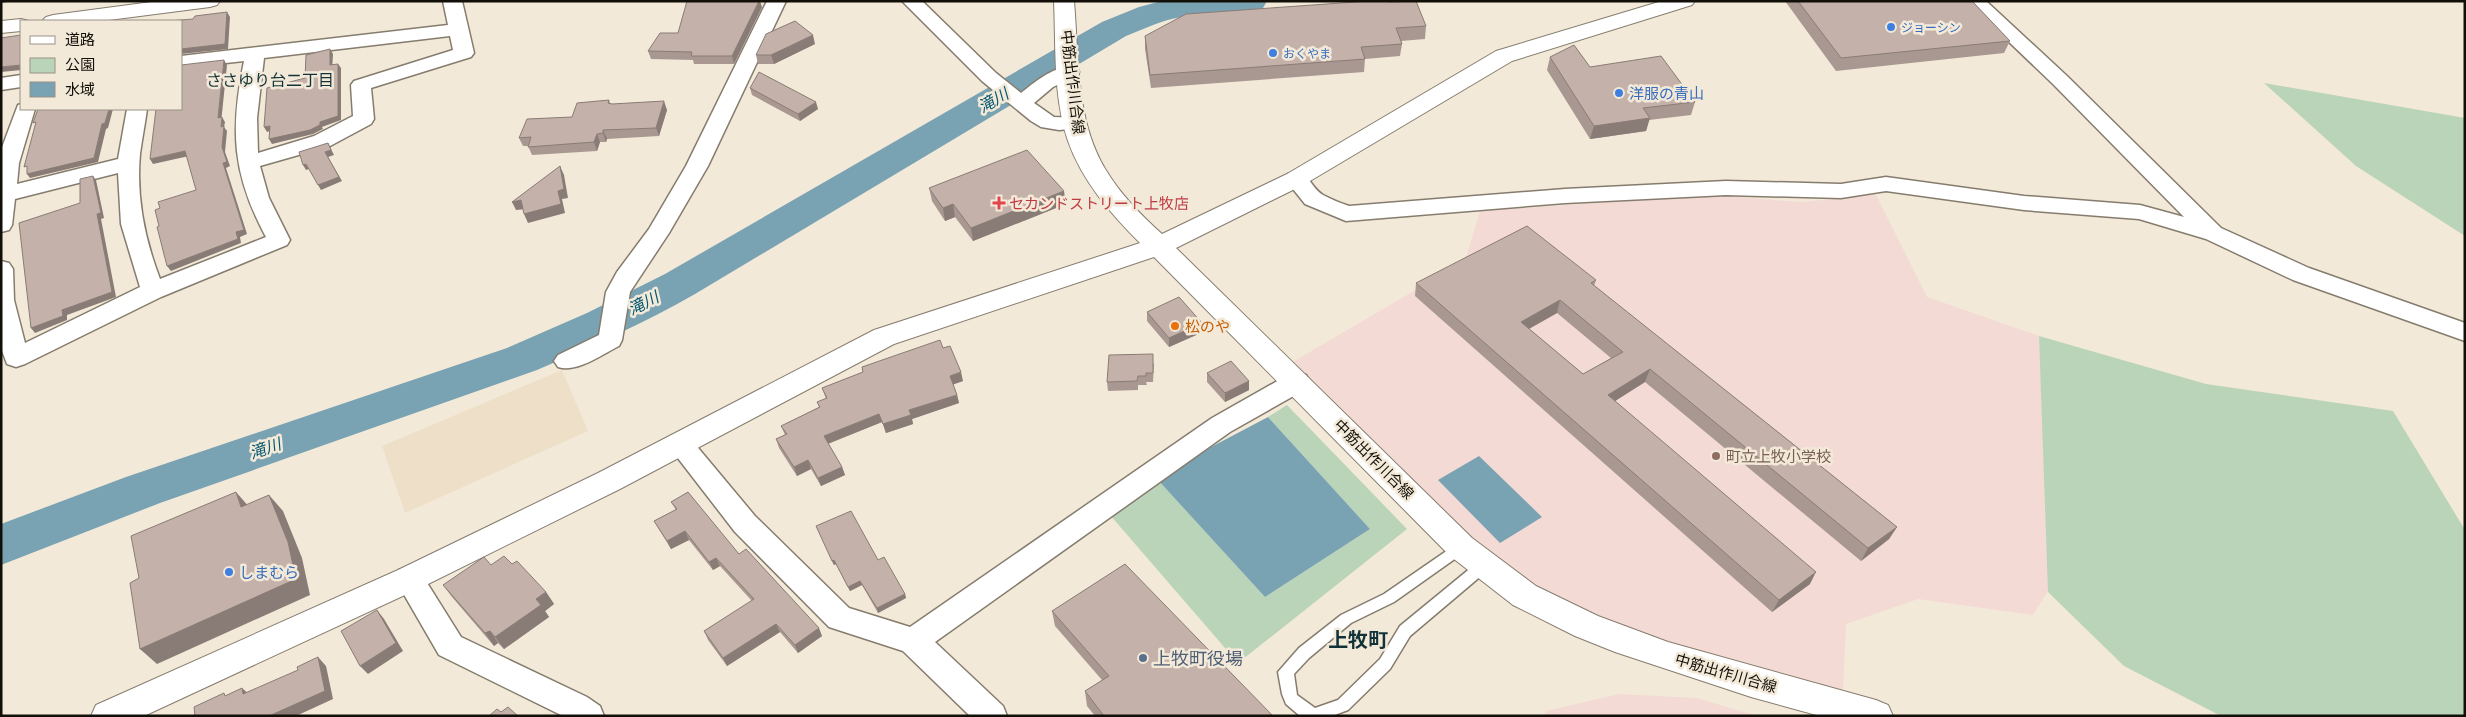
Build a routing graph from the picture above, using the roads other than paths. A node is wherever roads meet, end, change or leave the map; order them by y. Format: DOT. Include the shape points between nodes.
graph roads {
  1 [pos="210,1"];
  2 [pos="452,1"];
  3 [pos="777,1"];
  4 [pos="911,1"];
  5 [pos="1064,1"];
  6 [pos="1975,1"];
  7 [pos="1669,3"];
  8 [pos="76,20"];
  9 [pos="20,25"];
  10 [pos="1,27"];
  11 [pos="459,29"];
  12 [pos="255,53"];
  13 [pos="182,62"];
  14 [pos="1069,72"];
  15 [pos="20,81"];
  16 [pos="1,84"];
  17 [pos="1021,103"];
  18 [pos="25,110"];
  19 [pos="137,110"];
  20 [pos="1074,123"];
  21 [pos="249,162"];
  22 [pos="129,163"];
  23 [pos="1296,179"];
  24 [pos="2,195"];
  25 [pos="1,225"];
  26 [pos="2214,234"];
  27 [pos="1159,246"];
  28 [pos="1,269"];
  29 [pos="153,291"];
  30 [pos="2465,332"];
  31 [pos="566,361"];
  32 [pos="1297,382"];
  33 [pos="680,444"];
  34 [pos="1460,546"];
  35 [pos="1483,566"];
  36 [pos="409,579"];
  37 [pos="913,641"];
  38 [pos="577,713"];
  39 [pos="108,716"];
  40 [pos="992,716"];
  41 [pos="1876,716"];
  1 -- 8 [label="street"];
  2 -- 11 [label="street"];
  3 -- 31 [label="street" via="696,166 658,233 618,292 610,340"];
  4 -- 17 [label="street" via="989,77"];
  5 -- 14 [label="street, 中筋出作川合線"];
  6 -- 26 [label="street" via="2060,80"];
  7 -- 23 [label="street" via="1504,56"];
  9 -- 10 [label="street"];
  11 -- 12 [label="street"];
  11 -- 21 [label="street" via="464,52 360,85 364,119 322,141"];
  12 -- 13 [label="street"];
  12 -- 21 [label="street" via="246,109"];
  14 -- 17 [label="street" via="1046,83"];
  14 -- 20 [label="street, 中筋出作川合線"];
  15 -- 16 [label="street"];
  17 -- 20 [label="street" via="1048,122"];
  18 -- 24 [label="street" via="8,162"];
  19 -- 22 [label="street"];
  20 -- 27 [label="street, 中筋出作川合線" via="1096,175 1122,210"];
  21 -- 29 [label="street" via="256,190 279,240"];
  22 -- 24 [label="street"];
  22 -- 29 [label="street" via="132,229"];
  23 -- 26 [label="street" via="1313,199 1346,214 1565,196 1726,188 1842,191 1886,184 2024,203 2140,212"];
  23 -- 27 [label="street"];
  24 -- 25 [label="street"];
  26 -- 30 [label="street" via="2301,274"];
  27 -- 32 [label="street, 中筋出作川合線"];
  27 -- 33 [label="street" via="884,337"];
  28 -- 29 [label="street" via="2,300 16,358"];
  32 -- 34 [label="street, 中筋出作川合線"];
  32 -- 37 [label="street" via="1221,425"];
  33 -- 36 [label="street"];
  33 -- 37 [label="street" via="745,524 839,618"];
  34 -- 35 [label="street, 中筋出作川合線"];
  34 -- 35 [label="lane" via="1389,598 1346,619 1304,652 1286,672 1288,692 1296,707 1314,715 1343,705 1385,664 1405,631"];
  35 -- 41 [label="street, 中筋出作川合線" via="1546,608 1642,649"];
  36 -- 38 [label="street" via="450,646"];
  36 -- 39 [label="street"];
  37 -- 40 [label="street"];
}
